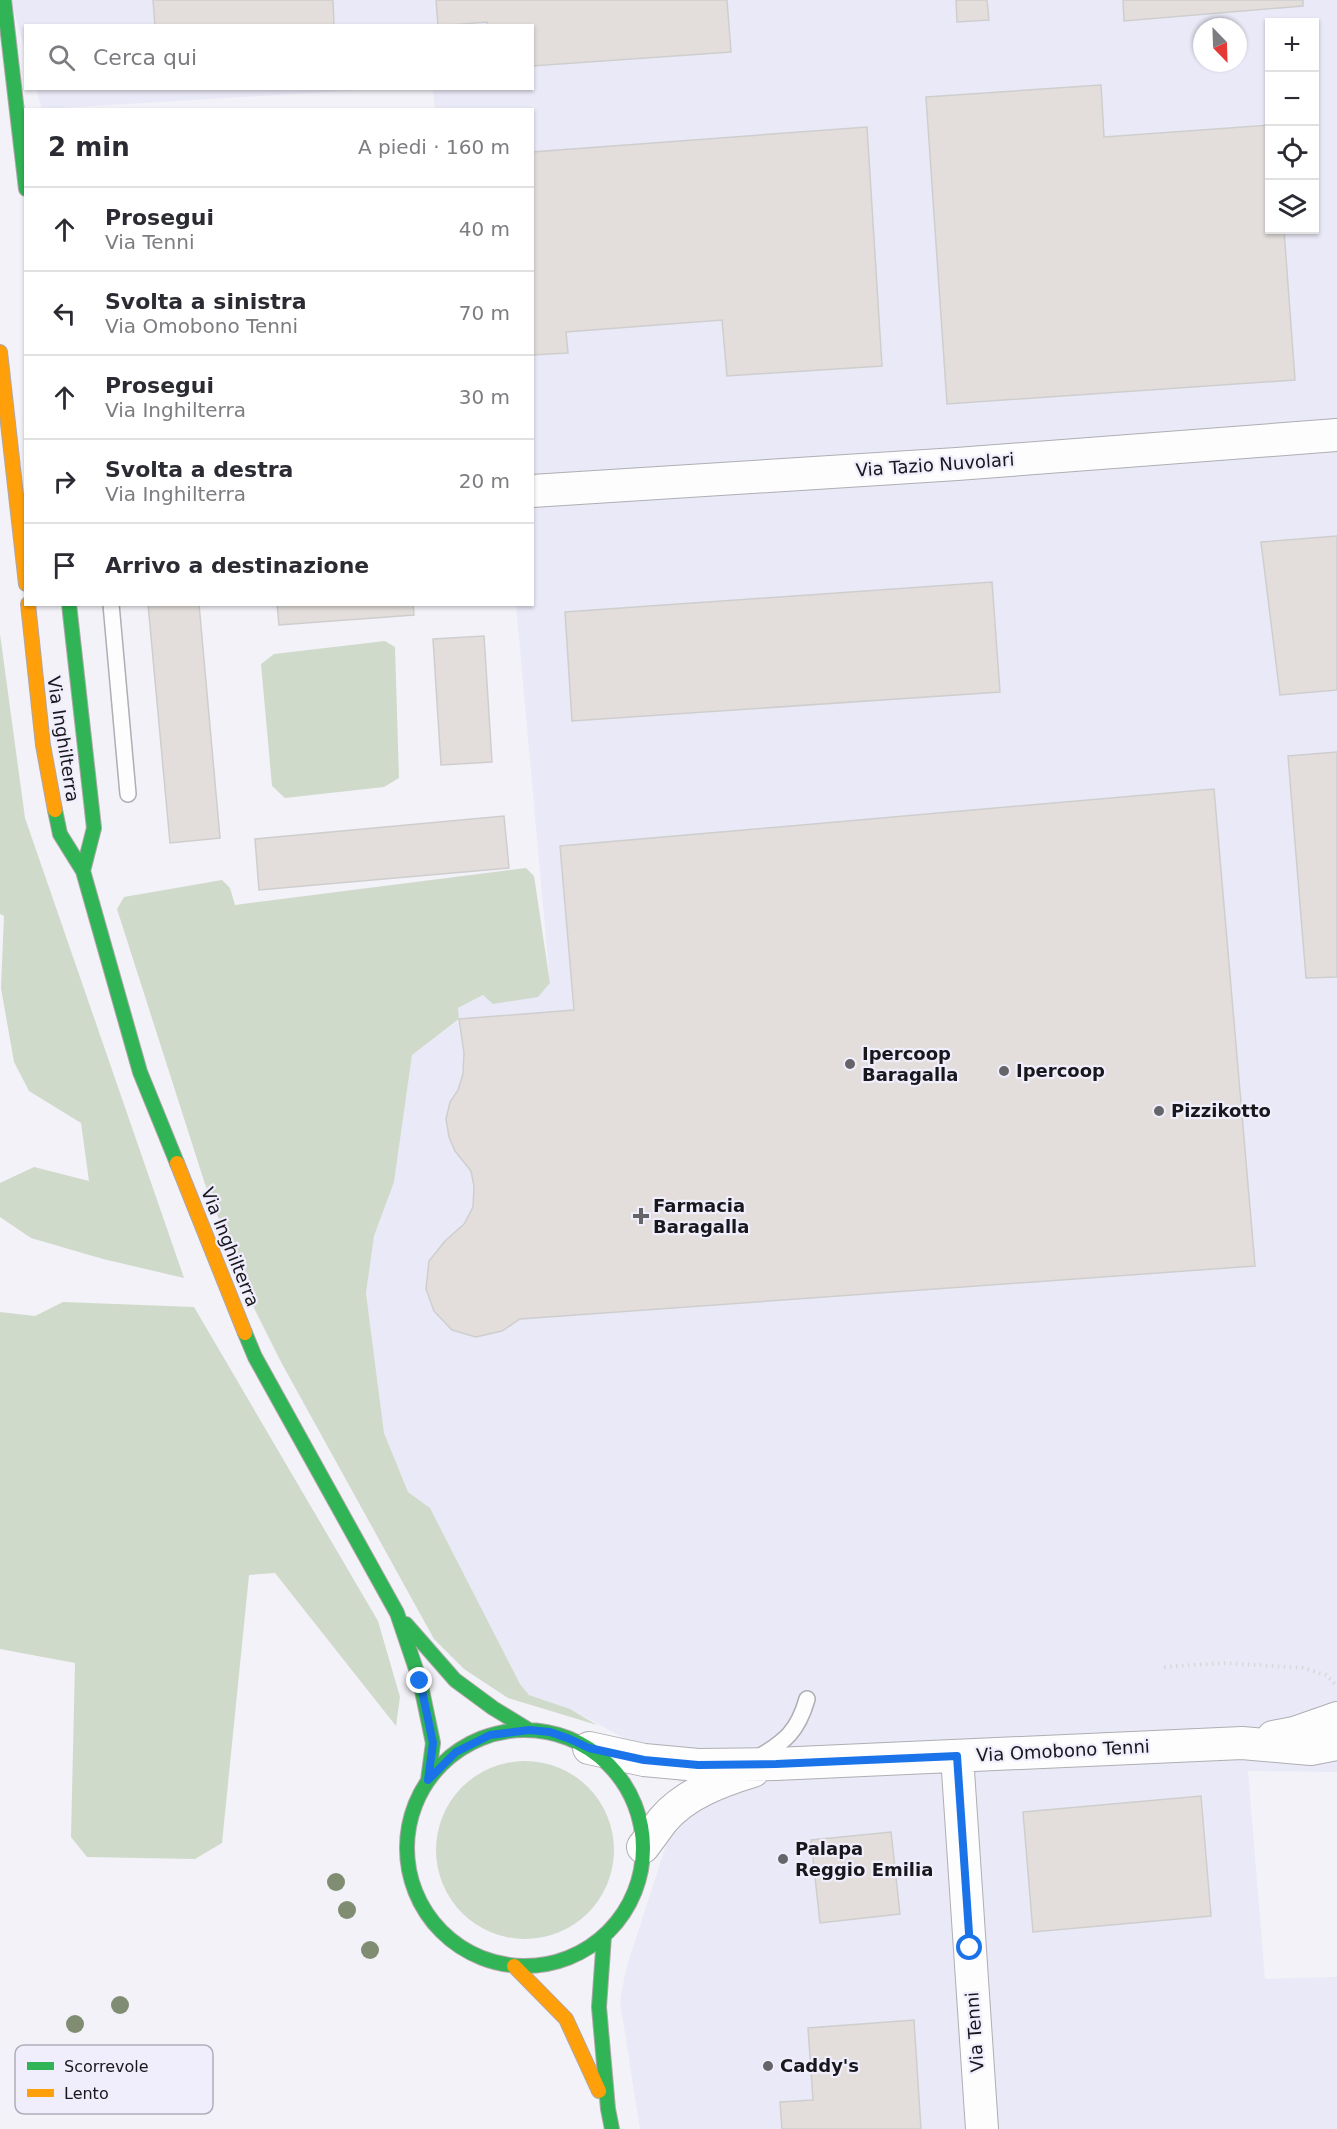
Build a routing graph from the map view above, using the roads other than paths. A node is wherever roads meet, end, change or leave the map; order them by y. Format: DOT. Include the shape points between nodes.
graph roads {
  1 [pos="4,0"];
  2 [pos="24,172"];
  3 [pos="0,352"];
  4 [pos="1337,435"];
  5 [pos="534,491"];
  6 [pos="24,566"];
  7 [pos="28,606"];
  8 [pos="69,606"];
  9 [pos="111,606"];
  10 [pos="129,794"];
  11 [pos="83,872"];
  12 [pos="397,1613"];
  13 [pos="807,1699"];
  14 [pos="1337,1718"];
  15 [pos="529,1730"];
  16 [pos="1242,1743"];
  17 [pos="1337,1744"];
  18 [pos="589,1748"];
  19 [pos="957,1756"];
  20 [pos="761,1764"];
  21 [pos="428,1780"];
  22 [pos="643,1847"];
  23 [pos="604,1936"];
  24 [pos="514,1965"];
  25 [pos="608,2109"];
  26 [pos="612,2129"];
  27 [pos="982,2129"];
  1 -- 2 [label="main road"];
  3 -- 6 [label="main road"];
  4 -- 5 [label="street, Via Tazio Nuvolari"];
  7 -- 11 [label="main road, Via Inghilterra" via="43,745 60,834"];
  8 -- 11 [label="main road, Via Inghilterra" via="94,828"];
  9 -- 10 [label="lane"];
  11 -- 12 [label="main road, Via Inghilterra" via="140,1072 255,1357"];
  12 -- 15 [label="main road, Via Inghilterra" via="455,1680"];
  12 -- 21 [label="main road, Via Inghilterra" via="420,1681 433,1743"];
  13 -- 20 [label="lane" via="802,1718"];
  14 -- 16 [label="street, Via Omobono Tenni" via="1294,1733"];
  15 -- 18 [label="main road, Via Inghilterra" via="550,1732"];
  15 -- 21 [label="main road, Via Inghilterra" via="490,1735 456,1752"];
  16 -- 17 [label="street, Via Omobono Tenni" via="1311,1749"];
  16 -- 19 [label="street, Via Omobono Tenni"];
  18 -- 20 [label="street, Via Omobono Tenni" via="644,1760 698,1765"];
  18 -- 22 [label="main road, Via Inghilterra" via="618,1774 637,1808"];
  19 -- 20 [label="street, Via Omobono Tenni"];
  19 -- 27 [label="street, Via Tenni"];
  20 -- 22 [label="street, Via Omobono Tenni" via="689,1798 664,1819"];
  21 -- 24 [label="main road, Via Inghilterra" via="415,1804 408,1830 407,1858 412,1885 424,1910 463,1949 488,1960"];
  22 -- 23 [label="main road, Via Inghilterra" via="639,1880 626,1910"];
  23 -- 24 [label="main road, Via Inghilterra" via="577,1954 547,1964"];
  23 -- 25 [label="main road" via="599,2007"];
  24 -- 25 [label="main road" via="566,2019"];
  25 -- 26 [label="main road"];
}
